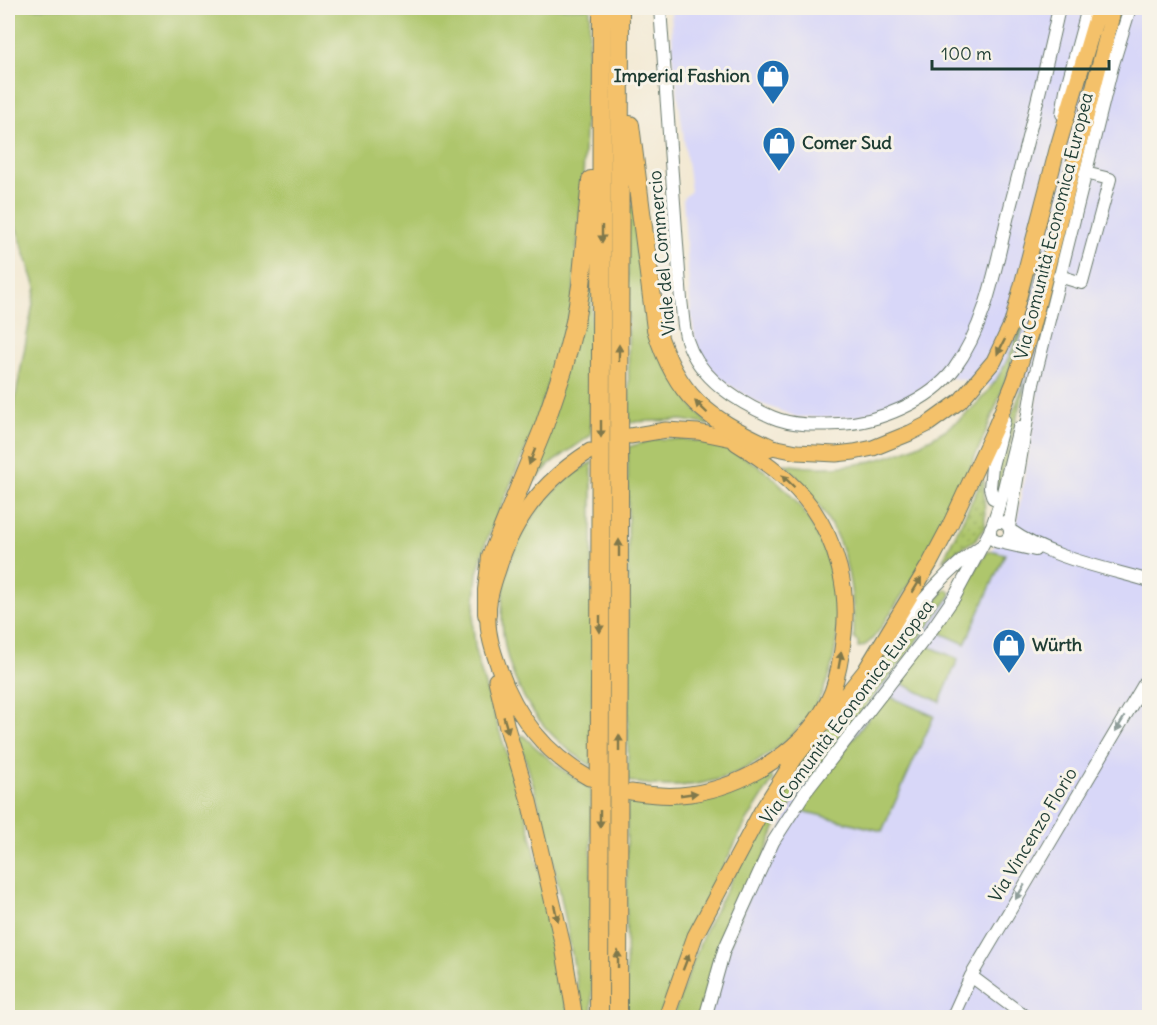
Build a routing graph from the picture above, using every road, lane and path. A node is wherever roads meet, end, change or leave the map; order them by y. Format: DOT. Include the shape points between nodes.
graph roads {
  1 [pos="600,8"];
  2 [pos="620,8"];
  3 [pos="626,8"];
  4 [pos="660,8"];
  5 [pos="1059,8"];
  6 [pos="1088,8"];
  7 [pos="1099,8"];
  8 [pos="1114,8"];
  9 [pos="1130,8"];
  10 [pos="1058,150"];
  11 [pos="1085,173"];
  12 [pos="1062,277"];
  13 [pos="1014,382"];
  14 [pos="1033,384"];
  15 [pos="630,436"];
  16 [pos="726,437"];
  17 [pos="769,447"];
  18 [pos="590,451"];
  19 [pos="997,502"];
  20 [pos="1009,527"];
  21 [pos="992,537"];
  22 [pos="1048,551"];
  23 [pos="1149,581"];
  24 [pos="936,584"];
  25 [pos="955,596"];
  26 [pos="488,614"];
  27 [pos="492,647"];
  28 [pos="865,671"];
  29 [pos="1149,674"];
  30 [pos="851,688"];
  31 [pos="821,712"];
  32 [pos="809,729"];
  33 [pos="795,758"];
  34 [pos="589,778"];
  35 [pos="631,792"];
  36 [pos="971,976"];
  37 [pos="576,1017"];
  38 [pos="599,1017"];
  39 [pos="618,1017"];
  40 [pos="666,1017"];
  41 [pos="705,1017"];
  42 [pos="952,1017"];
  43 [pos="1027,1017"];
  1 -- 26 [label="highway, one-way" via="594,42 589,212 575,322 543,429 491,557"];
  1 -- 38 [label="highway, one-way"];
  39 -- 2 [label="highway, one-way"];
  17 -- 3 [label="highway, one-way" via="734,431 699,406 679,382 663,352 656,329 630,133"];
  4 -- 5 [label="street, Viale del Commercio" via="687,340 699,365 744,405 780,421 812,425 860,424 901,409 934,389 954,370 966,350 985,308"];
  6 -- 10 [label="street" via="1065,90"];
  7 -- 10 [label="main road"];
  8 -- 13 [label="main road" via="1030,334"];
  9 -- 11 [label="street, Via Comunità Economica Europea"];
  10 -- 17 [label="main road, one-way" via="1012,323 994,361 960,401 910,434 873,448 836,454"];
  11 -- 12 [label="street, Via Comunità Economica Europea"];
  11 -- 12 [label="street" via="1110,179 1082,283"];
  12 -- 14 [label="street, Via Comunità Economica Europea"];
  13 -- 19 [label="street" via="992,466 990,488"];
  28 -- 13 [label="main road, one-way" via="950,525"];
  14 -- 19 [label="street"];
  14 -- 20 [label="street"];
  15 -- 16 [label="main road" via="666,429"];
  16 -- 17 [label="main road"];
  31 -- 16 [label="main road, one-way" via="838,674 845,625 844,595 834,550 812,509 793,485"];
  18 -- 26 [label="main road" via="552,479 524,511 504,549"];
  19 -- 20 [label="street"];
  19 -- 21 [label="street"];
  20 -- 21 [label="street" via="1001,522"];
  20 -- 21 [label="street" via="1008,539"];
  20 -- 22 [label="street" via="1021,539"];
  21 -- 22 [label="street"];
  21 -- 24 [label="street"];
  21 -- 25 [label="street, Via Comunità Economica Europea"];
  22 -- 23 [label="street"];
  24 -- 25 [label="street" via="952,586"];
  24 -- 28 [label="street"];
  25 -- 41 [label="street, Via Comunità Economica Europea" via="804,794 773,842 724,950"];
  26 -- 27 [label="main road"];
  27 -- 34 [label="main road" via="506,689 526,725 555,755"];
  27 -- 37 [label="main road, one-way" via="498,694 532,812 564,946"];
  28 -- 30 [label="main road"];
  29 -- 36 [label="street, Via Vincenzo Florio, one-way"];
  30 -- 31 [label="main road"];
  30 -- 33 [label="main road"];
  31 -- 32 [label="main road"];
  32 -- 33 [label="main road"];
  35 -- 32 [label="main road, one-way" via="674,796 719,787 762,767"];
  40 -- 33 [label="main road, one-way" via="695,936 761,812"];
  36 -- 42 [label="street, Via Vincenzo Florio"];
  36 -- 43 [label="street"];
}
